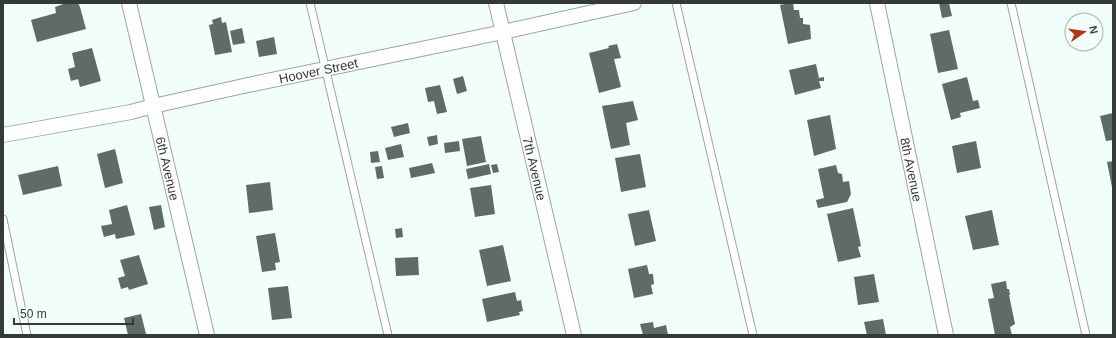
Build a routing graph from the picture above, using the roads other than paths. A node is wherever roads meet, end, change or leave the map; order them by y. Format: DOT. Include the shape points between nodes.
graph roads {
  1 [pos="129,3"];
  2 [pos="310,3"];
  3 [pos="496,3"];
  4 [pos="634,3"];
  5 [pos="676,3"];
  6 [pos="877,3"];
  7 [pos="1011,3"];
  8 [pos="503,32"];
  9 [pos="325,69"];
  10 [pos="153,106"];
  11 [pos="3,135"];
  12 [pos="3,219"];
  13 [pos="27,335"];
  14 [pos="206,335"];
  15 [pos="388,335"];
  16 [pos="574,335"];
  17 [pos="753,335"];
  18 [pos="946,335"];
  19 [pos="1086,335"];
  1 -- 10 [label="street, 6th Avenue"];
  2 -- 9 [label="lane"];
  3 -- 8 [label="street, 7th Avenue"];
  4 -- 8 [label="street, Hoover Street"];
  5 -- 17 [label="lane"];
  6 -- 18 [label="street, 8th Avenue"];
  7 -- 19 [label="lane"];
  8 -- 9 [label="street, Hoover Street"];
  8 -- 16 [label="street, 7th Avenue"];
  9 -- 10 [label="street, Hoover Street"];
  9 -- 15 [label="lane"];
  10 -- 11 [label="street, Hoover Street"];
  10 -- 14 [label="street, 6th Avenue"];
  12 -- 13 [label="lane"];
}
